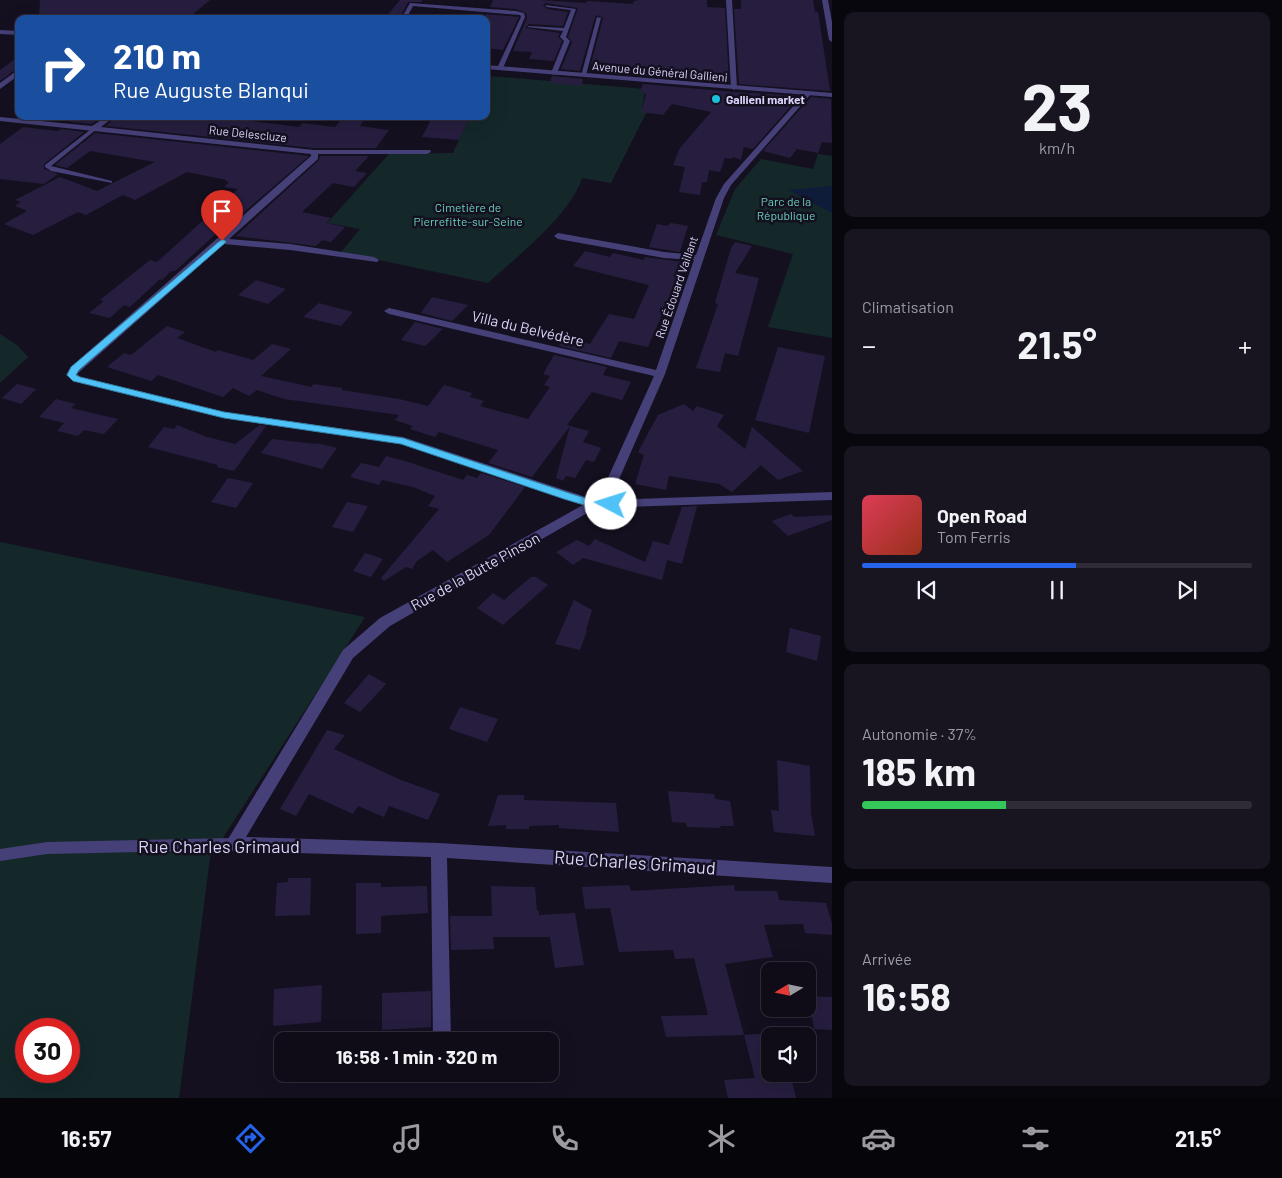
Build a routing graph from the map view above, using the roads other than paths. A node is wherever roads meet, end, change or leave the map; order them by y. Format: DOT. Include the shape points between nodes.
graph roads {
  1 [pos="729,0"];
  2 [pos="825,0"];
  3 [pos="547,6"];
  4 [pos="405,15"];
  5 [pos="599,18"];
  6 [pos="529,27"];
  7 [pos="566,30"];
  8 [pos="0,32"];
  9 [pos="15,33"];
  10 [pos="832,40"];
  11 [pos="490,67"];
  12 [pos="500,68"];
  13 [pos="554,73"];
  14 [pos="15,74"];
  15 [pos="583,75"];
  16 [pos="0,87"];
  17 [pos="734,88"];
  18 [pos="807,94"];
  19 [pos="832,95"];
  20 [pos="0,119"];
  21 [pos="106,120"];
  22 [pos="95,128"];
  23 [pos="314,152"];
  24 [pos="428,152"];
  25 [pos="110,182"];
  26 [pos="558,236"];
  27 [pos="222,241"];
  28 [pos="699,258"];
  29 [pos="374,260"];
  30 [pos="388,311"];
  31 [pos="660,374"];
  32 [pos="832,496"];
  33 [pos="594,504"];
  34 [pos="233,844"];
  35 [pos="439,850"];
  36 [pos="0,856"];
  37 [pos="832,875"];
  38 [pos="442,1032"];
  1 -- 17 [label="street"];
  2 -- 10 [label="street"];
  3 -- 7 [label="lane" via="574,9"];
  4 -- 12 [label="lane" via="412,4 522,14"];
  5 -- 15 [label="lane"];
  6 -- 7 [label="lane"];
  7 -- 13 [label="lane" via="563,37 567,41"];
  8 -- 9 [label="street"];
  11 -- 12 [label="street, Avenue du Général Gallieni"];
  12 -- 13 [label="street, Avenue du Général Gallieni"];
  13 -- 15 [label="street, Avenue du Général Gallieni"];
  14 -- 16 [label="street"];
  15 -- 17 [label="street, Avenue du Général Gallieni"];
  17 -- 18 [label="street, Avenue du Général Gallieni"];
  18 -- 19 [label="street, Avenue du Général Gallieni"];
  18 -- 28 [label="street, Rue Édouard Vaillant" via="728,184"];
  20 -- 22 [label="street, Rue Delescluze"];
  21 -- 22 [label="street"];
  22 -- 23 [label="street, Rue Delescluze"];
  22 -- 25 [label="lane" via="47,166"];
  23 -- 24 [label="street, Rue Delescluze"];
  23 -- 27 [label="street" via="315,157"];
  26 -- 28 [label="street"];
  27 -- 29 [label="street"];
  27 -- 33 [label="street" via="71,375 224,415 403,441"];
  28 -- 31 [label="street, Rue Édouard Vaillant"];
  30 -- 31 [label="street, Villa du Belvédère"];
  31 -- 33 [label="street, Rue Édouard Vaillant" via="607,493"];
  32 -- 33 [label="street, Rue de la Butte Pinson"];
  33 -- 34 [label="street, Rue de la Butte Pinson" via="385,622 348,654"];
  34 -- 35 [label="street, Rue Charles Grimaud"];
  34 -- 36 [label="lane, Rue Charles Grimaud" via="47,848"];
  35 -- 37 [label="street, Rue Charles Grimaud"];
  35 -- 38 [label="street"];
}
